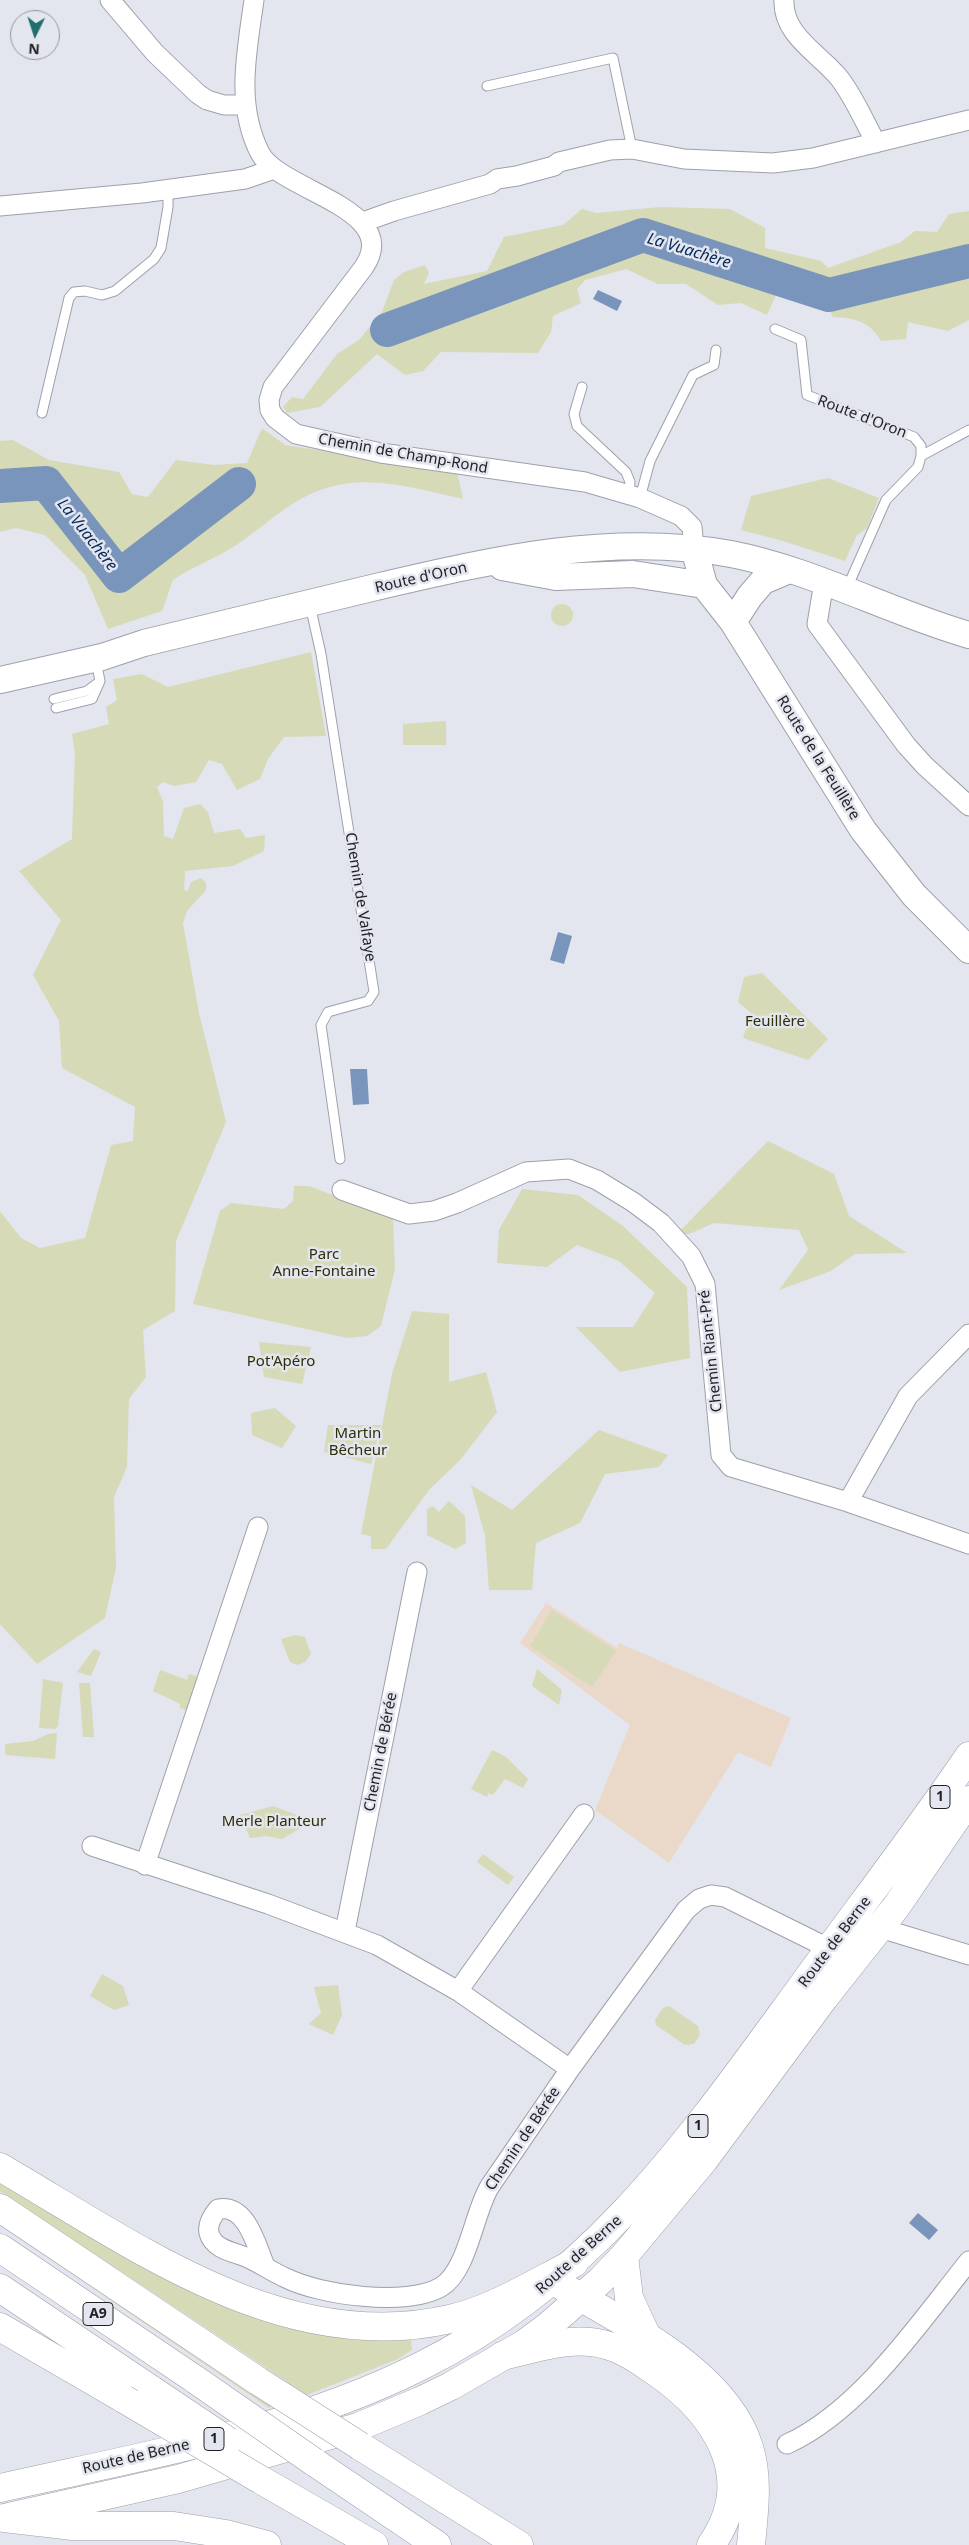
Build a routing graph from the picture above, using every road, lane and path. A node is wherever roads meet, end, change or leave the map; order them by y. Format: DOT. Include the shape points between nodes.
graph roads {
  1 [pos="110,0"];
  2 [pos="254,0"];
  3 [pos="784,0"];
  4 [pos="487,86"];
  5 [pos="244,105"];
  6 [pos="969,120"];
  7 [pos="876,142"];
  8 [pos="632,149"];
  9 [pos="274,169"];
  10 [pos="168,190"];
  11 [pos="0,206"];
  12 [pos="362,222"];
  13 [pos="775,329"];
  14 [pos="716,350"];
  15 [pos="582,387"];
  16 [pos="42,413"];
  17 [pos="969,430"];
  18 [pos="922,456"];
  19 [pos="634,496"];
  20 [pos="694,548"];
  21 [pos="484,564"];
  22 [pos="789,570"];
  23 [pos="704,585"];
  24 [pos="834,587"];
  25 [pos="309,603"];
  26 [pos="733,622"];
  27 [pos="969,635"];
  28 [pos="98,670"];
  29 [pos="0,680"];
  30 [pos="55,703"];
  31 [pos="969,806"];
  32 [pos="969,950"];
  33 [pos="340,1159"];
  34 [pos="342,1190"];
  35 [pos="969,1334"];
  36 [pos="848,1502"];
  37 [pos="258,1527"];
  38 [pos="969,1544"];
  39 [pos="417,1572"];
  40 [pos="969,1756"];
  41 [pos="969,1800"];
  42 [pos="584,1814"];
  43 [pos="92,1846"];
  44 [pos="145,1865"];
  45 [pos="852,1919"];
  46 [pos="879,1928"];
  47 [pos="345,1931"];
  48 [pos="841,1954"];
  49 [pos="969,1955"];
  50 [pos="458,1991"];
  51 [pos="570,2069"];
  52 [pos="0,2167"];
  53 [pos="0,2208"];
  54 [pos="0,2248"];
  55 [pos="624,2256"];
  56 [pos="969,2261"];
  57 [pos="574,2263"];
  58 [pos="265,2266"];
  59 [pos="554,2281"];
  60 [pos="0,2288"];
  61 [pos="580,2298"];
  62 [pos="0,2327"];
  63 [pos="648,2339"];
  64 [pos="502,2356"];
  65 [pos="787,2444"];
  66 [pos="270,2477"];
  67 [pos="0,2488"];
  68 [pos="1,2521"];
  69 [pos="268,2545"];
  70 [pos="375,2545"];
  71 [pos="437,2545"];
  72 [pos="519,2545"];
  73 [pos="711,2545"];
  74 [pos="752,2545"];
  1 -- 5 [label="street" via="155,53 198,94 224,105"];
  2 -- 5 [label="street"];
  3 -- 7 [label="street" via="786,21 839,78"];
  4 -- 8 [label="lane" via="613,58"];
  5 -- 9 [label="street" via="261,155"];
  6 -- 7 [label="street"];
  7 -- 8 [label="street" via="813,158 773,163 684,159"];
  8 -- 12 [label="street" via="610,150 497,179 490,184"];
  9 -- 10 [label="street" via="245,179"];
  9 -- 12 [label="street"];
  10 -- 11 [label="street"];
  10 -- 16 [label="lane" via="161,248 154,259 115,291 102,295 74,292 69,298"];
  12 -- 19 [label="street, Chemin de Champ-Rond" via="370,233 371,257 274,387 269,400 275,418 296,434 315,439 380,453 585,482"];
  13 -- 18 [label="lane, Route d'Oron" via="801,340 807,395 914,437 921,446"];
  14 -- 19 [label="lane" via="714,365 692,375"];
  15 -- 19 [label="lane" via="574,414 577,426 626,472"];
  17 -- 18 [label="lane"];
  18 -- 24 [label="lane" via="918,466 886,500"];
  19 -- 20 [label="street, Chemin de Champ-Rond" via="686,520 692,527"];
  20 -- 21 [label="main road, Route d'Oron" via="596,547"];
  20 -- 22 [label="main road, Route d'Oron" via="744,557"];
  20 -- 23 [label="main road, Route de la Feuillère"];
  21 -- 23 [label="main road" via="556,577 633,574"];
  21 -- 25 [label="main road, Route d'Oron"];
  22 -- 24 [label="main road, Route d'Oron"];
  22 -- 26 [label="main road" via="763,581"];
  23 -- 26 [label="main road, Route de la Feuillère"];
  24 -- 27 [label="main road, Route d'Oron"];
  24 -- 31 [label="street" via="817,624 906,745"];
  25 -- 28 [label="main road, Route d'Oron" via="144,644"];
  25 -- 33 [label="lane, Chemin de Valfaye" via="321,654 374,992 368,1001 328,1012 321,1024"];
  26 -- 32 [label="main road, Route de la Feuillère" via="863,830 914,895"];
  28 -- 29 [label="main road, Route d'Oron"];
  28 -- 30 [label="lane" via="92,699"];
  34 -- 36 [label="street, Chemin Riant-Pré" via="409,1214 434,1211 457,1203 526,1172 569,1169 626,1197 661,1223 691,1256 705,1284 721,1455 731,1467"];
  35 -- 36 [label="street" via="908,1396"];
  36 -- 38 [label="street, Chemin Riant-Pré"];
  37 -- 44 [label="street"];
  39 -- 47 [label="street, Chemin de Bérée"];
  40 -- 45 [label="main road, Route de Berne / 1"];
  41 -- 46 [label="main road, Route de Berne / 1"];
  42 -- 50 [label="street"];
  43 -- 44 [label="street"];
  44 -- 47 [label="street"];
  45 -- 46 [label="street"];
  45 -- 48 [label="main road, Route de Berne / 1"];
  46 -- 48 [label="main road, Route de Berne / 1"];
  46 -- 49 [label="street"];
  47 -- 50 [label="street" via="377,1945"];
  48 -- 51 [label="street, Chemin de Bérée" via="725,1897 711,1895 699,1899 686,1910"];
  48 -- 55 [label="main road, Route de Berne / 1" via="704,2160"];
  48 -- 57 [label="main road, Route de Berne / 1" via="630,2208"];
  50 -- 51 [label="street"];
  51 -- 58 [label="street, Chemin de Bérée" via="485,2194 470,2240 455,2272 441,2286 411,2295 381,2298 329,2292 287,2279"];
  52 -- 57 [label="main road" via="193,2277 253,2303 312,2320 373,2326 428,2323 451,2318 499,2301"];
  53 -- 72 [label="main road, bridge" via="258,2381"];
  54 -- 71 [label="main road, A9, bridge"];
  55 -- 61 [label="main road, Route de Berne / 1"];
  55 -- 63 [label="main road" via="629,2298"];
  56 -- 65 [label="street" via="856,2396 812,2430"];
  57 -- 59 [label="main road, Route de Berne / 1"];
  59 -- 61 [label="main road"];
  59 -- 67 [label="main road, Route de Berne / 1" via="465,2343 357,2396 292,2419 232,2435"];
  60 -- 66 [label="main road, A9, bridge" via="152,2390"];
  61 -- 63 [label="main road"];
  61 -- 64 [label="main road, Route de Berne / 1" via="547,2327"];
  62 -- 66 [label="main road, bridge" via="124,2399"];
  63 -- 74 [label="main road" via="701,2378 722,2400 741,2428 749,2448 755,2483"];
  64 -- 68 [label="main road, Route de Berne / 1" via="420,2402 358,2427 178,2479"];
  64 -- 73 [label="main road" via="576,2340 607,2345 642,2362 686,2396 719,2437 731,2474 726,2518"];
  66 -- 70 [label="main road, A9"];
  68 -- 69 [label="main road" via="73,2526 174,2526"];
}
